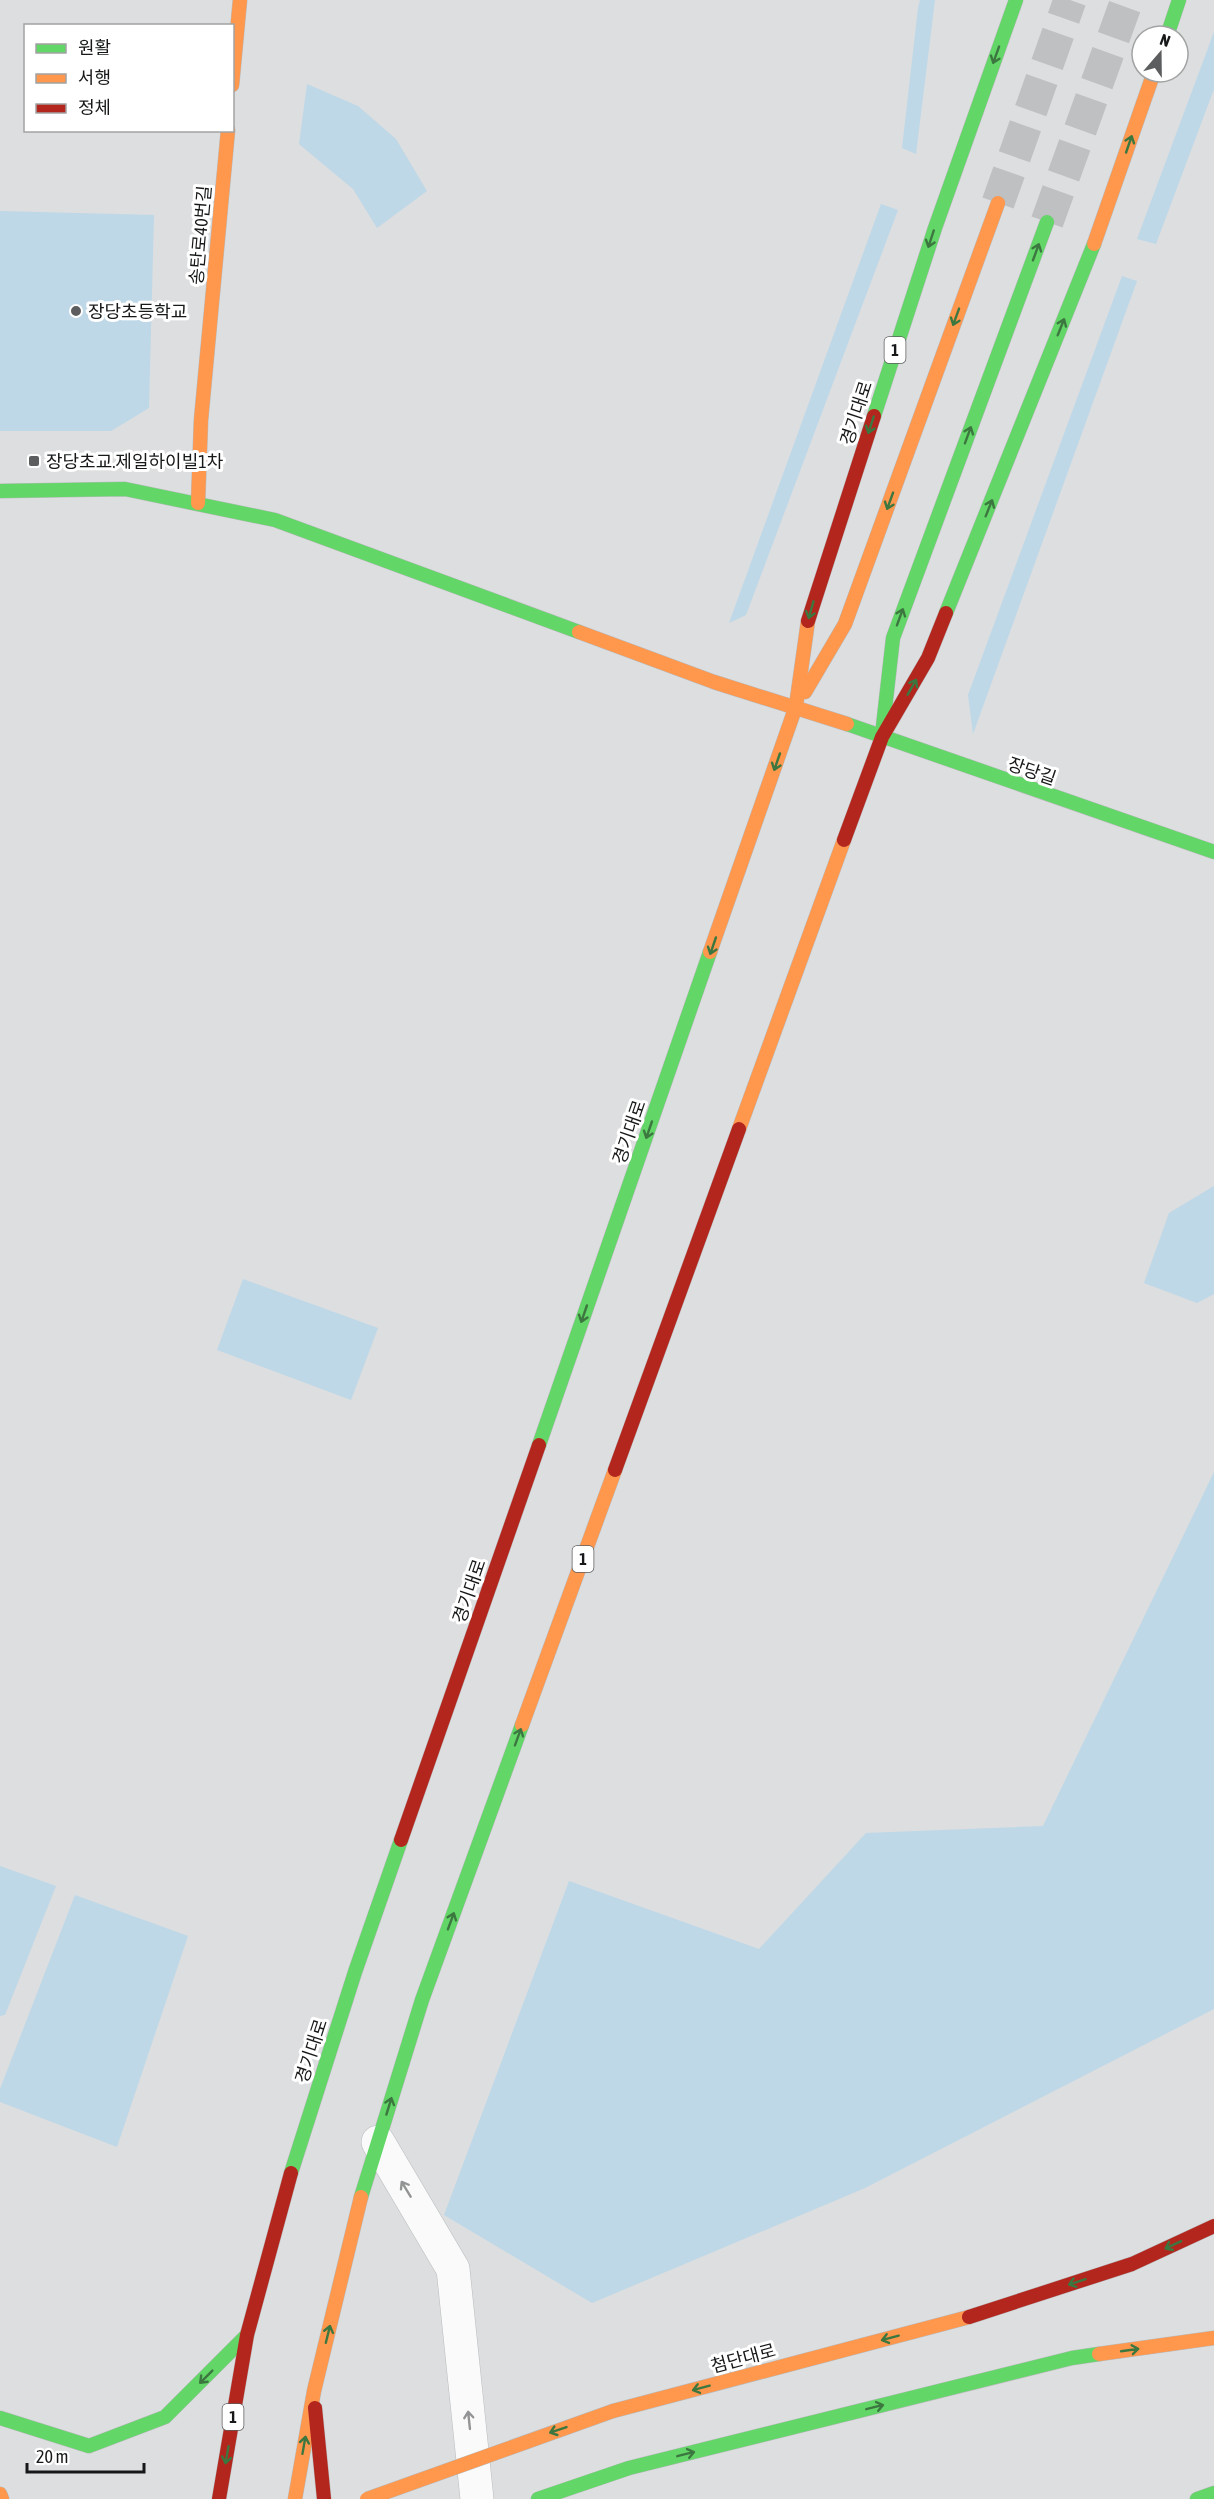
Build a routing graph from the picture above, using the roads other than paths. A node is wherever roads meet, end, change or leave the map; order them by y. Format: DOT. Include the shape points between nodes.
graph roads {
  1 [pos="240,0"];
  2 [pos="1016,0"];
  3 [pos="1179,0"];
  4 [pos="1171,24"];
  5 [pos="234,64"];
  6 [pos="1150,84"];
  7 [pos="228,132"];
  8 [pos="998,203"];
  9 [pos="1047,222"];
  10 [pos="0,491"];
  11 [pos="198,503"];
  12 [pos="796,706"];
  13 [pos="882,737"];
  14 [pos="1214,852"];
  15 [pos="378,2142"];
  16 [pos="1214,2226"];
  17 [pos="247,2335"];
  18 [pos="1214,2338"];
  19 [pos="314,2391"];
  20 [pos="0,2418"];
  21 [pos="1214,2493"];
  22 [pos="0,2494"];
  23 [pos="2,2499"];
  24 [pos="219,2499"];
  25 [pos="295,2499"];
  26 [pos="324,2499"];
  27 [pos="367,2499"];
  28 [pos="477,2499"];
  29 [pos="538,2499"];
  30 [pos="1197,2499"];
  1 -- 5 [label="main road"];
  2 -- 12 [label="main road, 경기대로 / 1, one-way" via="935,228 809,616"];
  3 -- 4 [label="main road"];
  13 -- 6 [label="main road, one-way" via="933,647 1083,274"];
  7 -- 11 [label="main road, 송탄로40번길" via="201,420"];
  8 -- 12 [label="main road, 경기대로 / 1, one-way" via="845,624"];
  13 -- 9 [label="main road, 1, one-way" via="892,638"];
  10 -- 11 [label="main road" via="125,489"];
  11 -- 12 [label="main road, 장당길" via="275,520 714,681"];
  12 -- 13 [label="main road, 장당길"];
  12 -- 17 [label="main road, 경기대로 / 1, one-way" via="355,1972 297,2152"];
  13 -- 14 [label="main road, 장당길"];
  15 -- 13 [label="main road, 1, one-way" via="422,2000"];
  19 -- 15 [label="main road, 1, one-way"];
  28 -- 15 [label="street, one-way" via="453,2269"];
  16 -- 27 [label="main road, 첨단대로, one-way, bridge" via="1132,2264 972,2316 613,2411"];
  17 -- 20 [label="main road, one-way" via="165,2417 89,2446"];
  17 -- 24 [label="main road, 경기대로 / 1, one-way"];
  29 -- 18 [label="main road, one-way" via="629,2468 1072,2358"];
  25 -- 19 [label="main road, 1, one-way"];
  19 -- 26 [label="main road"];
  21 -- 30 [label="main road"];
  22 -- 23 [label="main road"];
}
